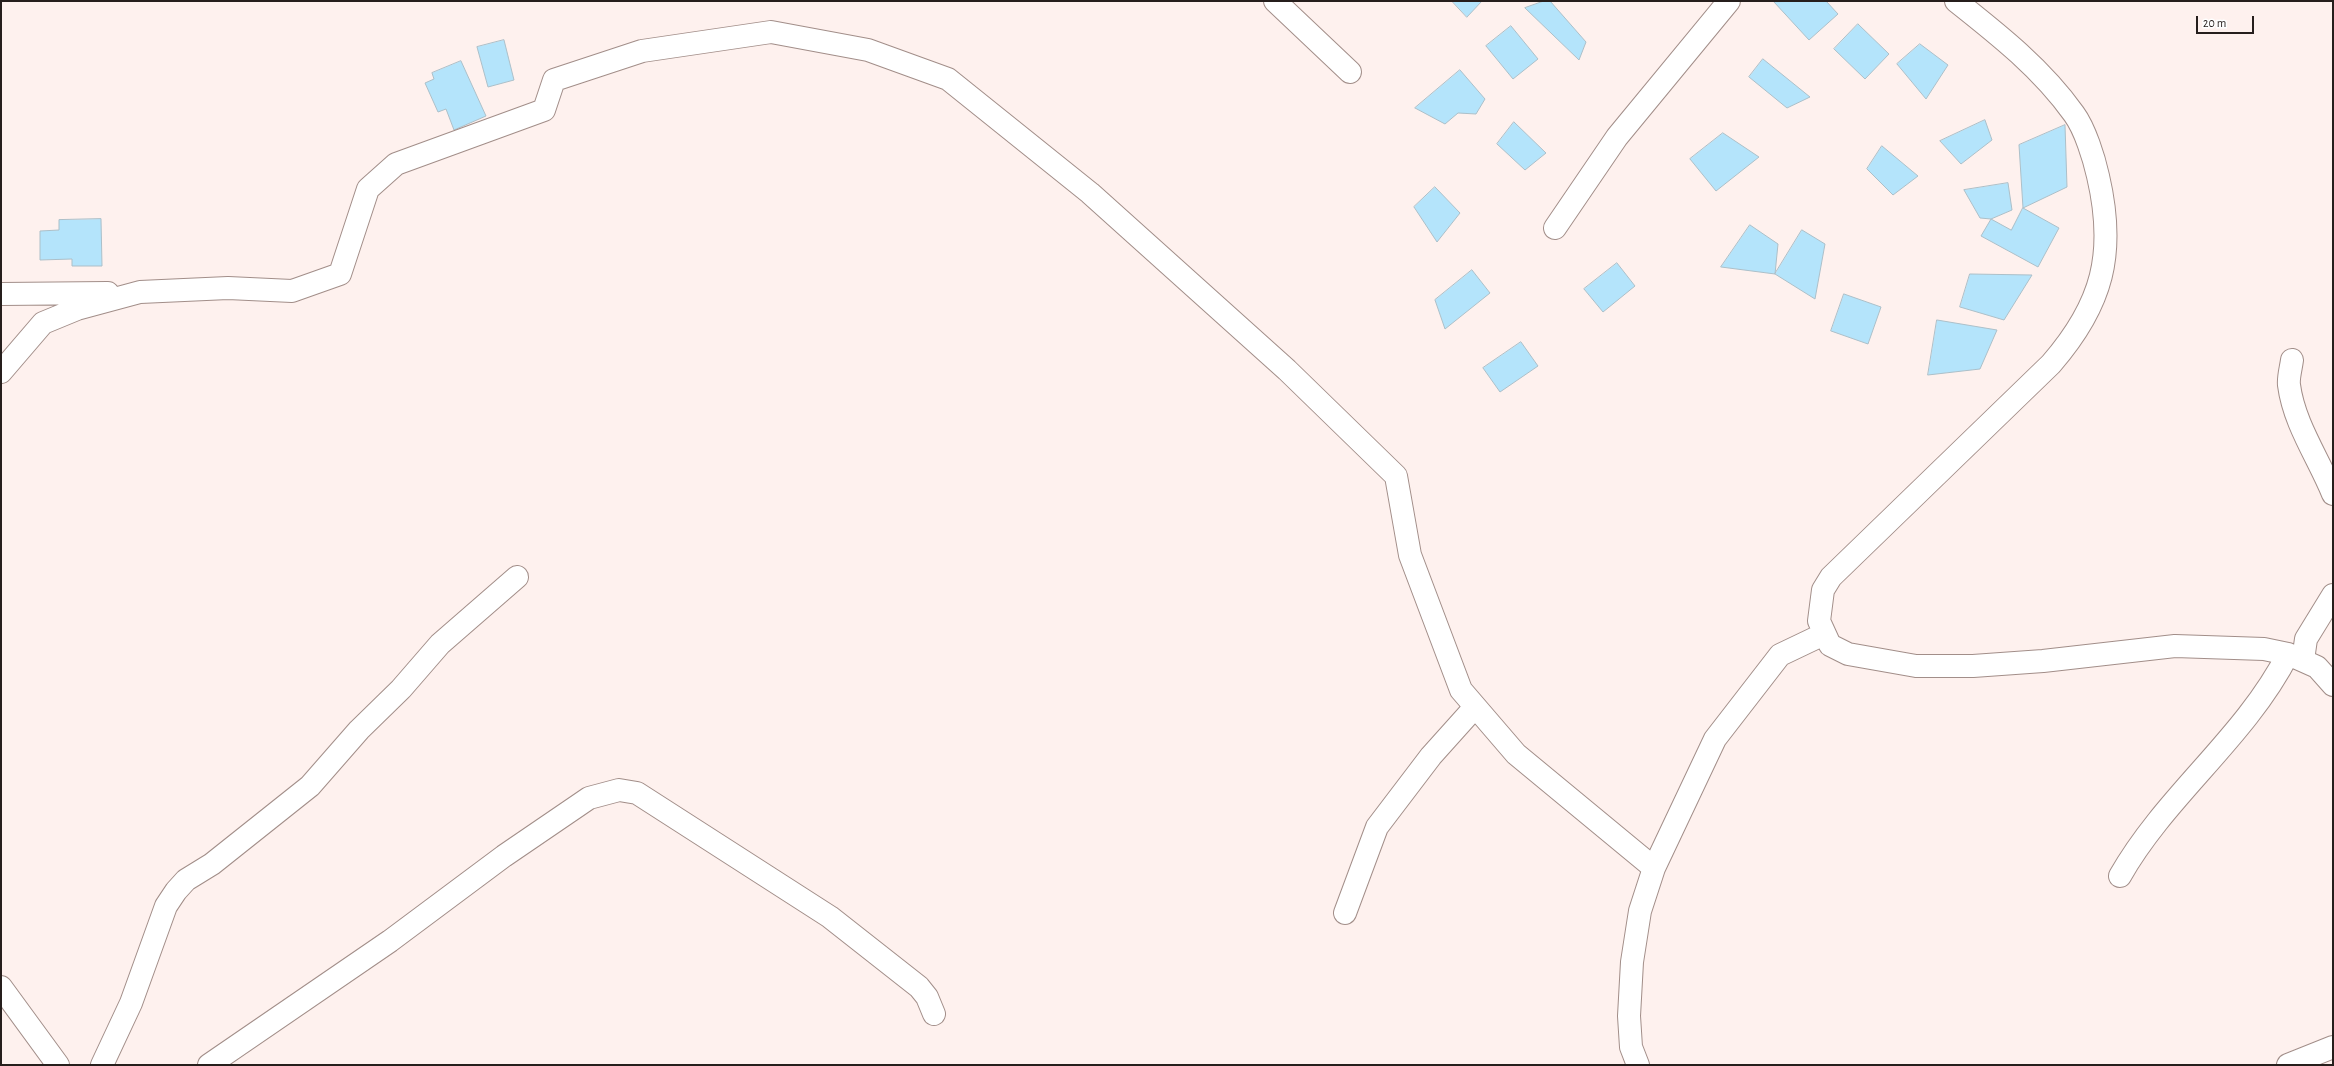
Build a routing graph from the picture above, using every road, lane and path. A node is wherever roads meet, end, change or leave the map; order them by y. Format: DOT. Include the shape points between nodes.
graph roads {
  1 [pos="1275,1"];
  2 [pos="1729,1"];
  3 [pos="1956,1"];
  4 [pos="1350,72"];
  5 [pos="1554,228"];
  6 [pos="140,292"];
  7 [pos="1,294"];
  8 [pos="2292,360"];
  9 [pos="1,372"];
  10 [pos="2333,494"];
  11 [pos="517,577"];
  12 [pos="2332,598"];
  13 [pos="1824,634"];
  14 [pos="2295,657"];
  15 [pos="2333,685"];
  16 [pos="1475,707"];
  17 [pos="1654,868"];
  18 [pos="2120,876"];
  19 [pos="1345,913"];
  20 [pos="1,987"];
  21 [pos="934,1014"];
  22 [pos="2333,1047"];
  23 [pos="58,1065"];
  24 [pos="102,1065"];
  25 [pos="209,1065"];
  26 [pos="1638,1065"];
  27 [pos="2288,1065"];
  1 -- 4 [label="street"];
  2 -- 5 [label="street" via="1616,137"];
  3 -- 13 [label="street" via="2037,69 2075,115 2094,158 2104,201 2106,256 2096,291 2084,319 2068,344 1830,577 1822,590 1820,604 1819,621"];
  6 -- 7 [label="street"];
  6 -- 9 [label="street" via="77,309 43,323"];
  6 -- 16 [label="street" via="228,288 292,291 340,274 368,189 396,164 544,110 554,80 642,51 771,32 868,50 948,79 1090,193 1287,370 1396,476 1410,555 1461,690"];
  8 -- 10 [label="street" via="2289,384 2294,406"];
  11 -- 24 [label="street" via="440,644 310,786 212,864 186,880 176,891 166,906 131,1003"];
  12 -- 14 [label="street"];
  13 -- 14 [label="street" via="1830,644 1848,654 1916,666 1973,666 2042,661 2175,646 2264,649"];
  13 -- 17 [label="street" via="1780,655 1715,739"];
  14 -- 15 [label="street" via="2317,667"];
  14 -- 18 [label="street" via="2154,826 2133,853"];
  16 -- 17 [label="street" via="1516,754"];
  16 -- 19 [label="street" via="1431,756 1377,827"];
  17 -- 26 [label="street" via="1640,911 1632,962 1629,1016 1631,1047"];
  20 -- 23 [label="street"];
  21 -- 25 [label="street" via="927,997 919,988 830,917 637,793 619,790 589,798 504,856 384,946"];
  22 -- 27 [label="street"];
}
